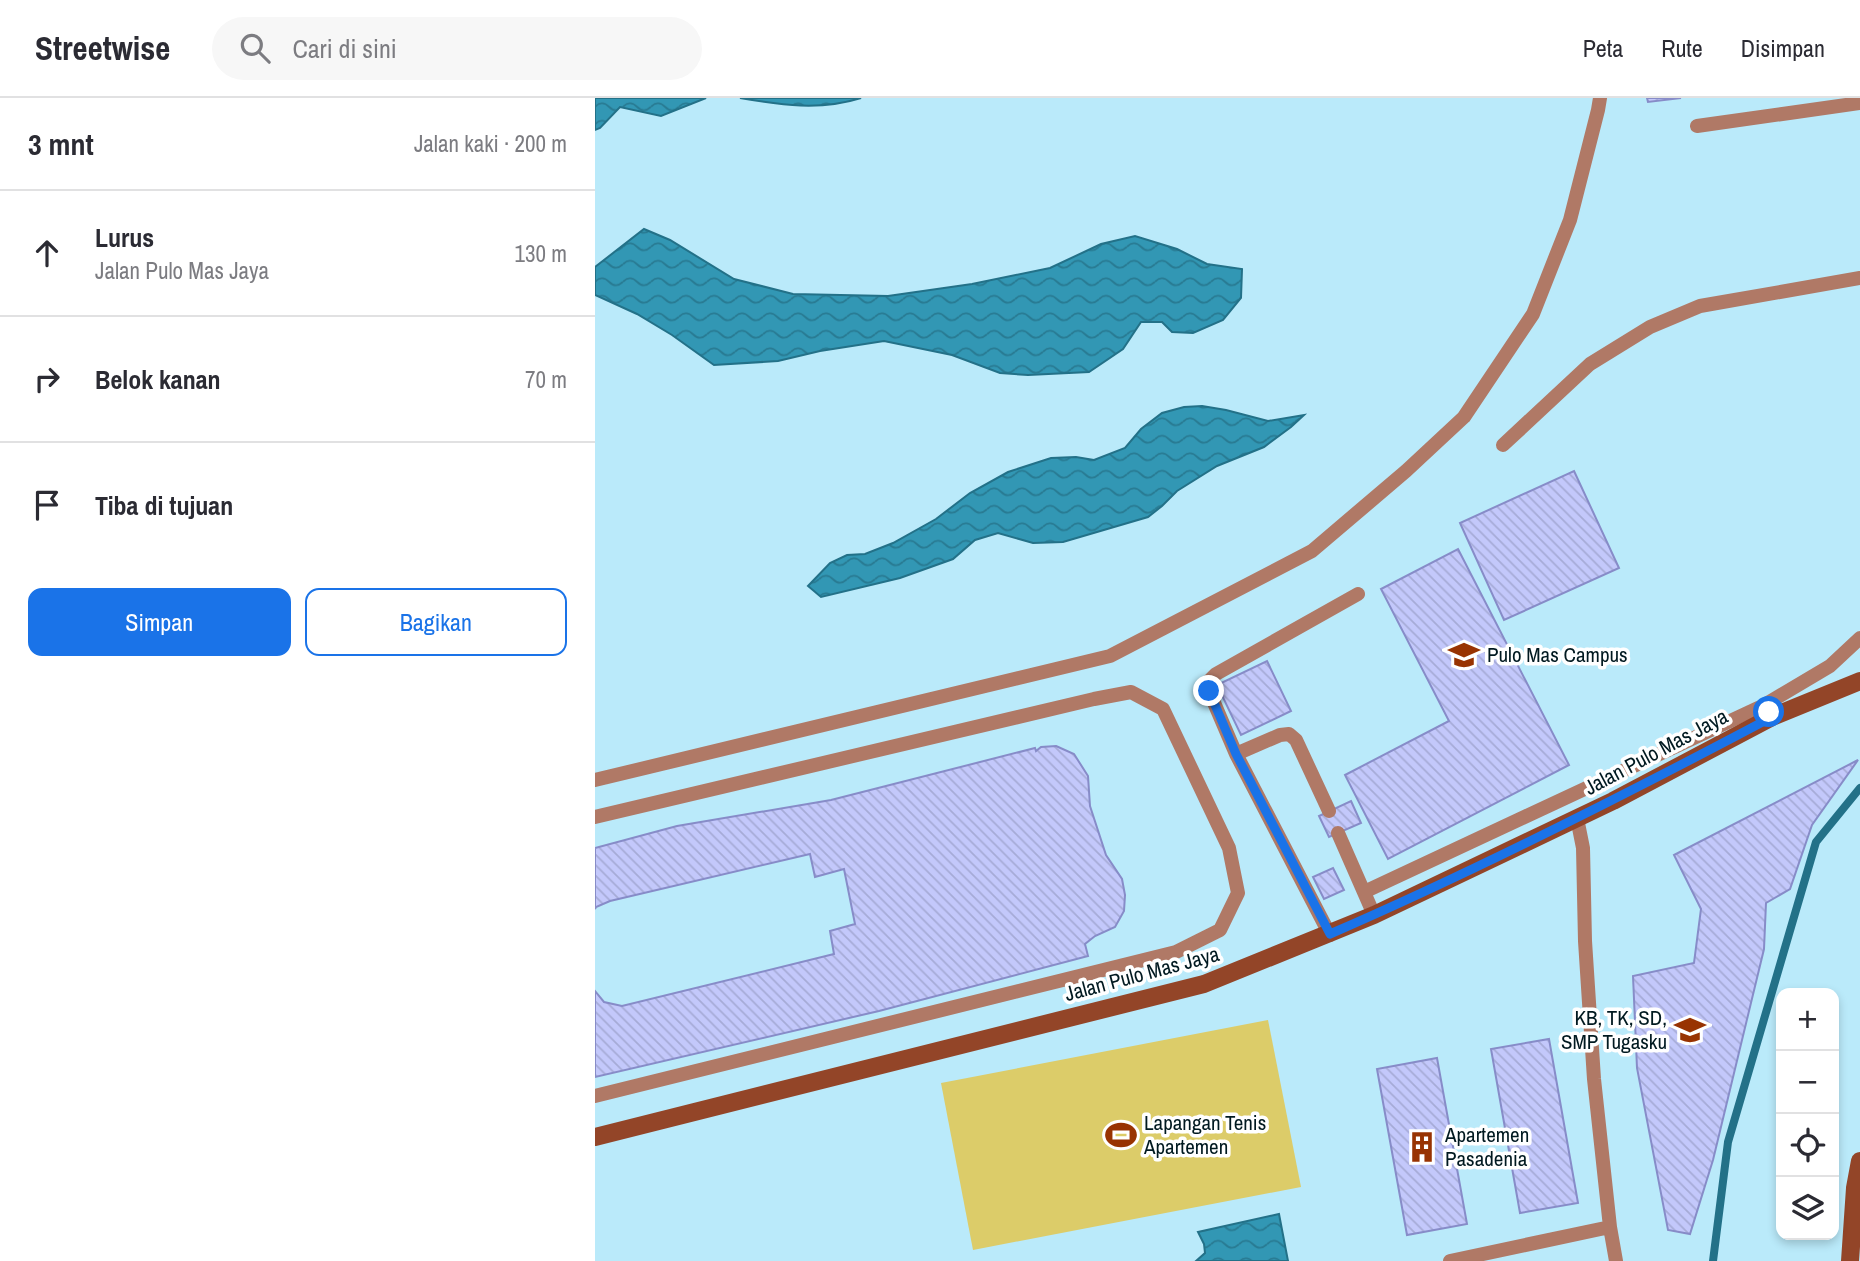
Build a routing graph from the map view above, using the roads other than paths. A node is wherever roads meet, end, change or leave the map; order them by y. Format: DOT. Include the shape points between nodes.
graph roads {
  1 [pos="1600,98"];
  2 [pos="1860,103"];
  3 [pos="1697,126"];
  4 [pos="1860,278"];
  5 [pos="1503,445"];
  6 [pos="1359,594"];
  7 [pos="1860,638"];
  8 [pos="1860,681"];
  9 [pos="1767,712"];
  10 [pos="1236,754"];
  11 [pos="595,780"];
  12 [pos="1329,811"];
  13 [pos="595,817"];
  14 [pos="1577,818"];
  15 [pos="1338,833"];
  16 [pos="1364,892"];
  17 [pos="1374,915"];
  18 [pos="1330,934"];
  19 [pos="595,1096"];
  20 [pos="595,1137"];
  21 [pos="1860,1161"];
  22 [pos="1610,1227"];
  23 [pos="1450,1261"];
  24 [pos="1616,1261"];
  25 [pos="1850,1261"];
  1 -- 11 [label="lane" via="1570,220 1532,314 1465,417 1312,551 1110,656"];
  2 -- 3 [label="lane"];
  4 -- 5 [label="lane" via="1700,306 1650,327 1590,363"];
  6 -- 10 [label="lane" via="1209,681"];
  7 -- 9 [label="lane"];
  8 -- 9 [label="street, Jalan Pulo Mas Jaya"];
  9 -- 14 [label="street, Jalan Pulo Mas Jaya"];
  9 -- 16 [label="lane"];
  10 -- 12 [label="lane" via="1289,734"];
  10 -- 18 [label="lane"];
  13 -- 19 [label="lane" via="1131,692 1163,709 1229,848 1238,893 1220,930 1176,952"];
  14 -- 17 [label="street, Jalan Pulo Mas Jaya"];
  14 -- 22 [label="lane" via="1583,848 1591,1038"];
  15 -- 16 [label="lane"];
  16 -- 17 [label="lane"];
  17 -- 18 [label="street, Jalan Pulo Mas Jaya"];
  18 -- 20 [label="street, Jalan Pulo Mas Jaya" via="1204,984"];
  21 -- 25 [label="street"];
  22 -- 23 [label="lane"];
  22 -- 24 [label="lane"];
}
